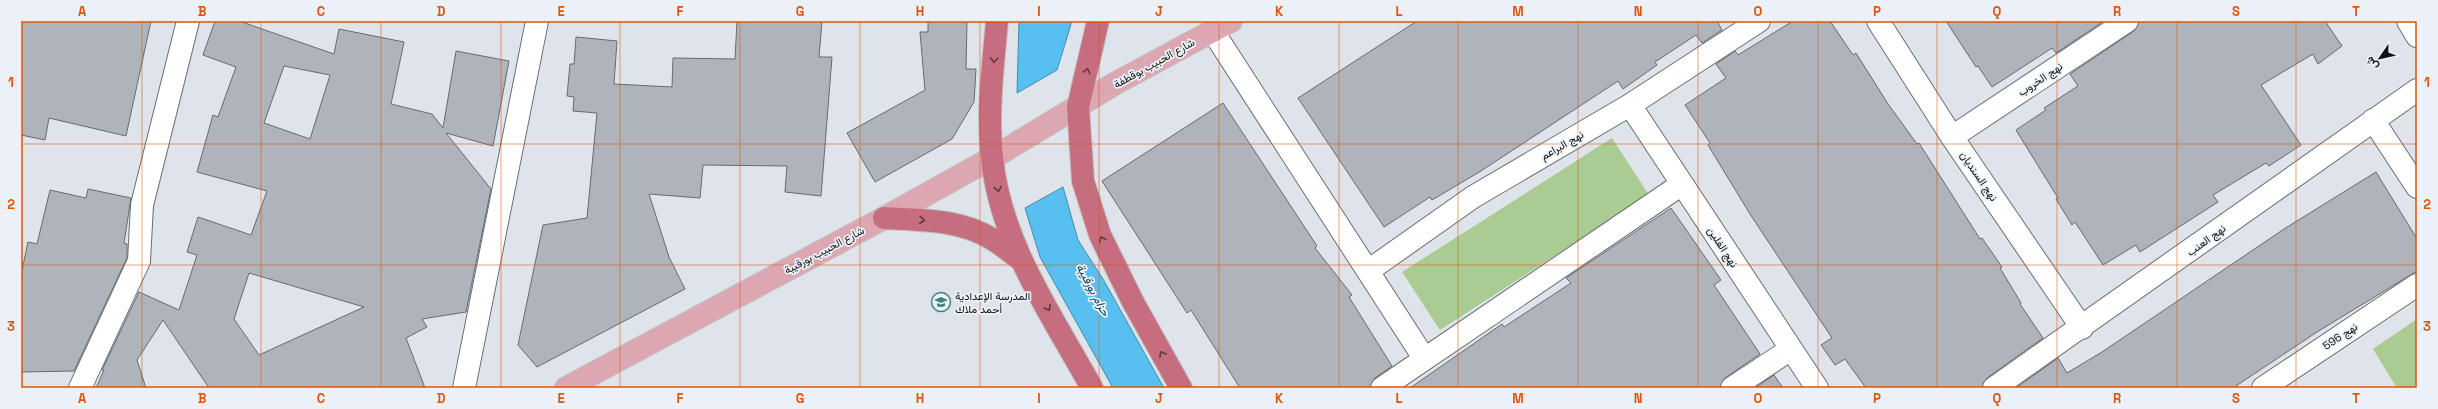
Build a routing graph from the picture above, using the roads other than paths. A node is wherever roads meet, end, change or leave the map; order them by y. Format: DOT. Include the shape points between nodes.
graph roads {
  1 [pos="188,21"];
  2 [pos="537,21"];
  3 [pos="997,21"];
  4 [pos="1098,21"];
  5 [pos="1759,21"];
  6 [pos="1878,21"];
  7 [pos="2127,21"];
  8 [pos="2408,21"];
  9 [pos="1222,26"];
  10 [pos="2417,36"];
  11 [pos="2417,90"];
  12 [pos="1630,105"];
  13 [pos="1078,107"];
  14 [pos="2373,120"];
  15 [pos="1952,137"];
  16 [pos="992,158"];
  17 [pos="1682,184"];
  18 [pos="2417,187"];
  19 [pos="884,218"];
  20 [pos="1020,259"];
  21 [pos="1368,271"];
  22 [pos="2417,284"];
  23 [pos="2082,328"];
  24 [pos="1791,349"];
  25 [pos="1424,358"];
  26 [pos="80,388"];
  27 [pos="464,388"];
  28 [pos="566,388"];
  29 [pos="1092,388"];
  30 [pos="1181,388"];
  31 [pos="1382,388"];
  32 [pos="1732,388"];
  33 [pos="1817,388"];
  34 [pos="1994,388"];
  35 [pos="2263,388"];
  1 -- 26 [label="street" via="142,205 139,261"];
  2 -- 27 [label="street"];
  3 -- 16 [label="highway, one-way" via="990,113"];
  13 -- 4 [label="highway, one-way"];
  5 -- 12 [label="street, نهج البراعم"];
  6 -- 15 [label="street, نهج السنديان"];
  7 -- 15 [label="street, نهج الخروب"];
  8 -- 10 [label="street"];
  9 -- 13 [label="main road, شارع الحبيب بوقطفة" via="1116,83"];
  9 -- 21 [label="street"];
  11 -- 14 [label="street, نهج العنب"];
  12 -- 17 [label="street, نهج الفلين"];
  12 -- 21 [label="street, نهج البراعم" via="1473,197"];
  13 -- 16 [label="main road, شارع الحبيب بورقيبة"];
  30 -- 13 [label="highway, one-way" via="1133,302 1100,235 1083,181"];
  14 -- 18 [label="street"];
  14 -- 23 [label="street, نهج العنب"];
  15 -- 23 [label="street, نهج السنديان"];
  16 -- 19 [label="main road, شارع الحبيب بورقيبة"];
  16 -- 20 [label="highway, one-way" via="1000,202"];
  17 -- 24 [label="street, نهج الفلين"];
  17 -- 25 [label="street"];
  19 -- 20 [label="highway, one-way" via="959,225 991,238"];
  19 -- 28 [label="main road, شارع الحبيب بورقيبة"];
  20 -- 29 [label="highway, one-way"];
  21 -- 25 [label="street"];
  22 -- 35 [label="street, نهج 596"];
  23 -- 34 [label="street, نهج العنب"];
  24 -- 32 [label="street"];
  24 -- 33 [label="street, نهج الفلين"];
  25 -- 31 [label="street"];
}
